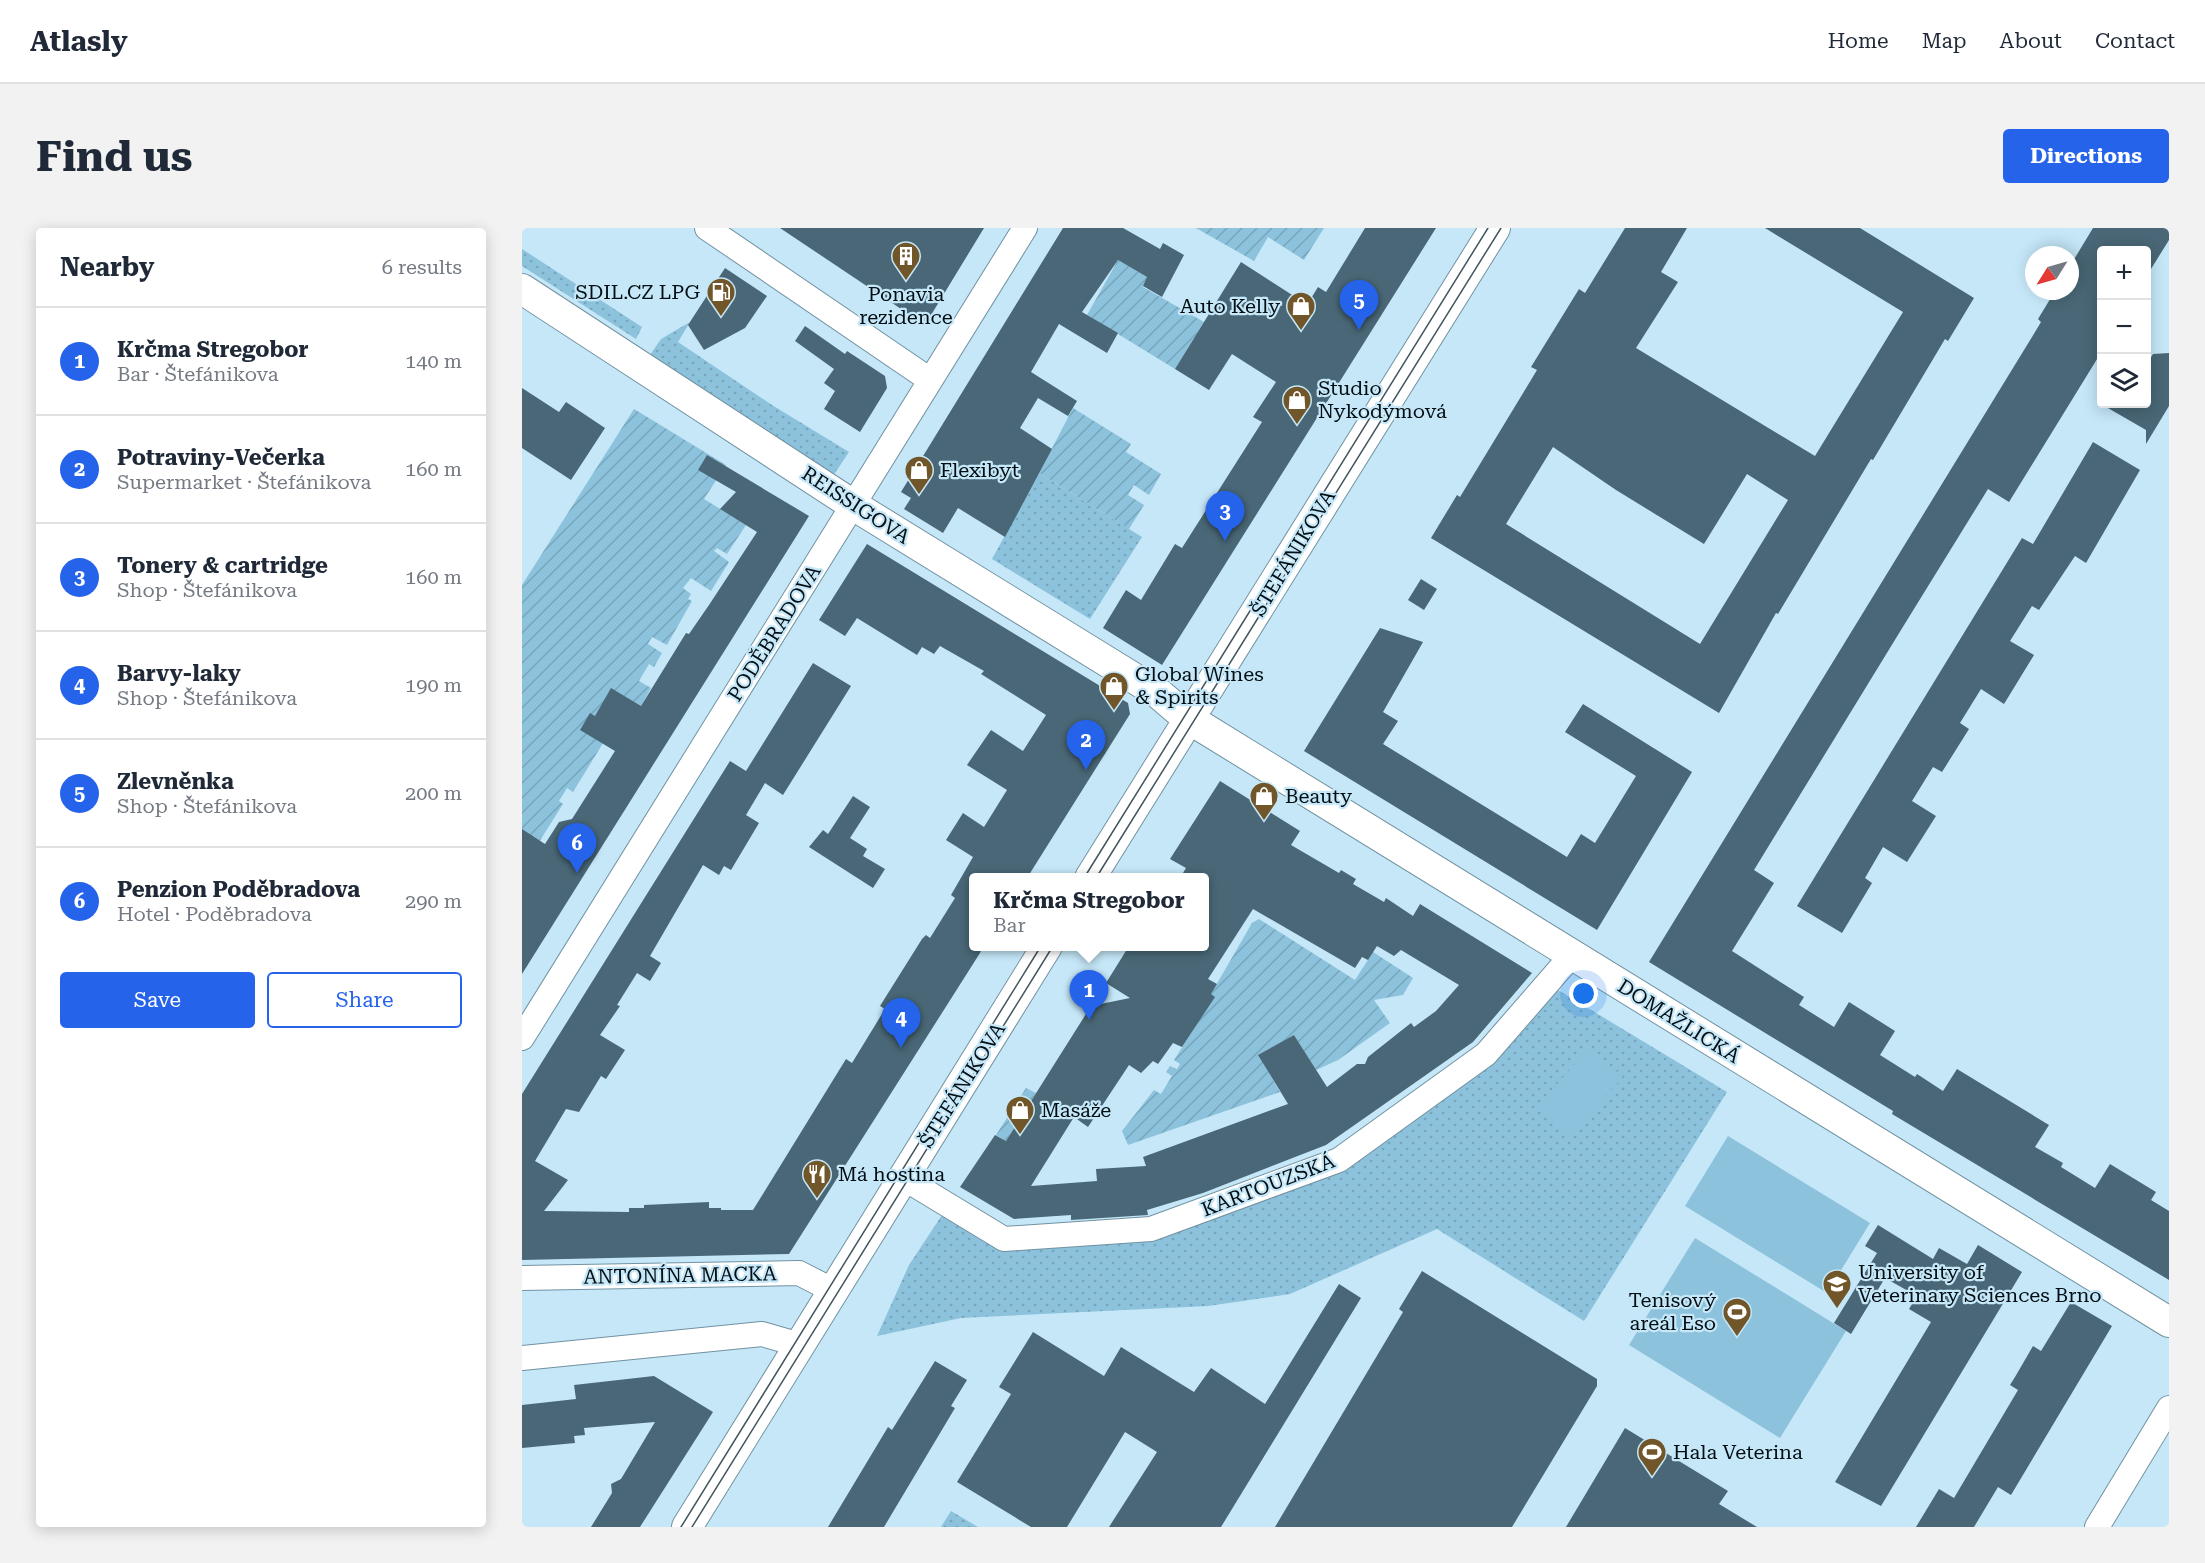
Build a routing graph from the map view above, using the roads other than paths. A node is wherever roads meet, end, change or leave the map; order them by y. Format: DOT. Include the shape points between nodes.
graph roads {
  1 [pos="707,228"];
  2 [pos="1025,228"];
  3 [pos="1495,228"];
  4 [pos="522,289"];
  5 [pos="930,380"];
  6 [pos="853,505"];
  7 [pos="1190,719"];
  8 [pos="1093,873"];
  9 [pos="1044,951"];
  10 [pos="1572,955"];
  11 [pos="522,1038"];
  12 [pos="905,1179"];
  13 [pos="522,1278"];
  14 [pos="834,1291"];
  15 [pos="2169,1322"];
  16 [pos="800,1345"];
  17 [pos="522,1358"];
  18 [pos="2169,1408"];
  19 [pos="687,1527"];
  20 [pos="2097,1527"];
  1 -- 5 [label="street"];
  2 -- 5 [label="street, PODĚBRADOVA"];
  3 -- 7 [label="street, ŠTEFÁNIKOVA"];
  4 -- 6 [label="street, REISSIGOVA"];
  5 -- 6 [label="street, PODĚBRADOVA"];
  6 -- 7 [label="street, REISSIGOVA" via="1158,693"];
  6 -- 11 [label="street, PODĚBRADOVA"];
  7 -- 8 [label="street, ŠTEFÁNIKOVA"];
  7 -- 10 [label="street, DOMAŽLICKÁ"];
  9 -- 12 [label="street, ŠTEFÁNIKOVA"];
  10 -- 12 [label="street, KARTOUZSKÁ" via="1486,1054 1339,1160 1151,1229 1004,1239"];
  10 -- 15 [label="street, DOMAŽLICKÁ"];
  12 -- 14 [label="street, ŠTEFÁNIKOVA"];
  13 -- 14 [label="street, ANTONÍNA MACKA" via="799,1273"];
  14 -- 16 [label="street, ŠTEFÁNIKOVA"];
  16 -- 17 [label="street" via="762,1334"];
  16 -- 19 [label="street, ŠTEFÁNIKOVA"];
  18 -- 20 [label="street"];
}
